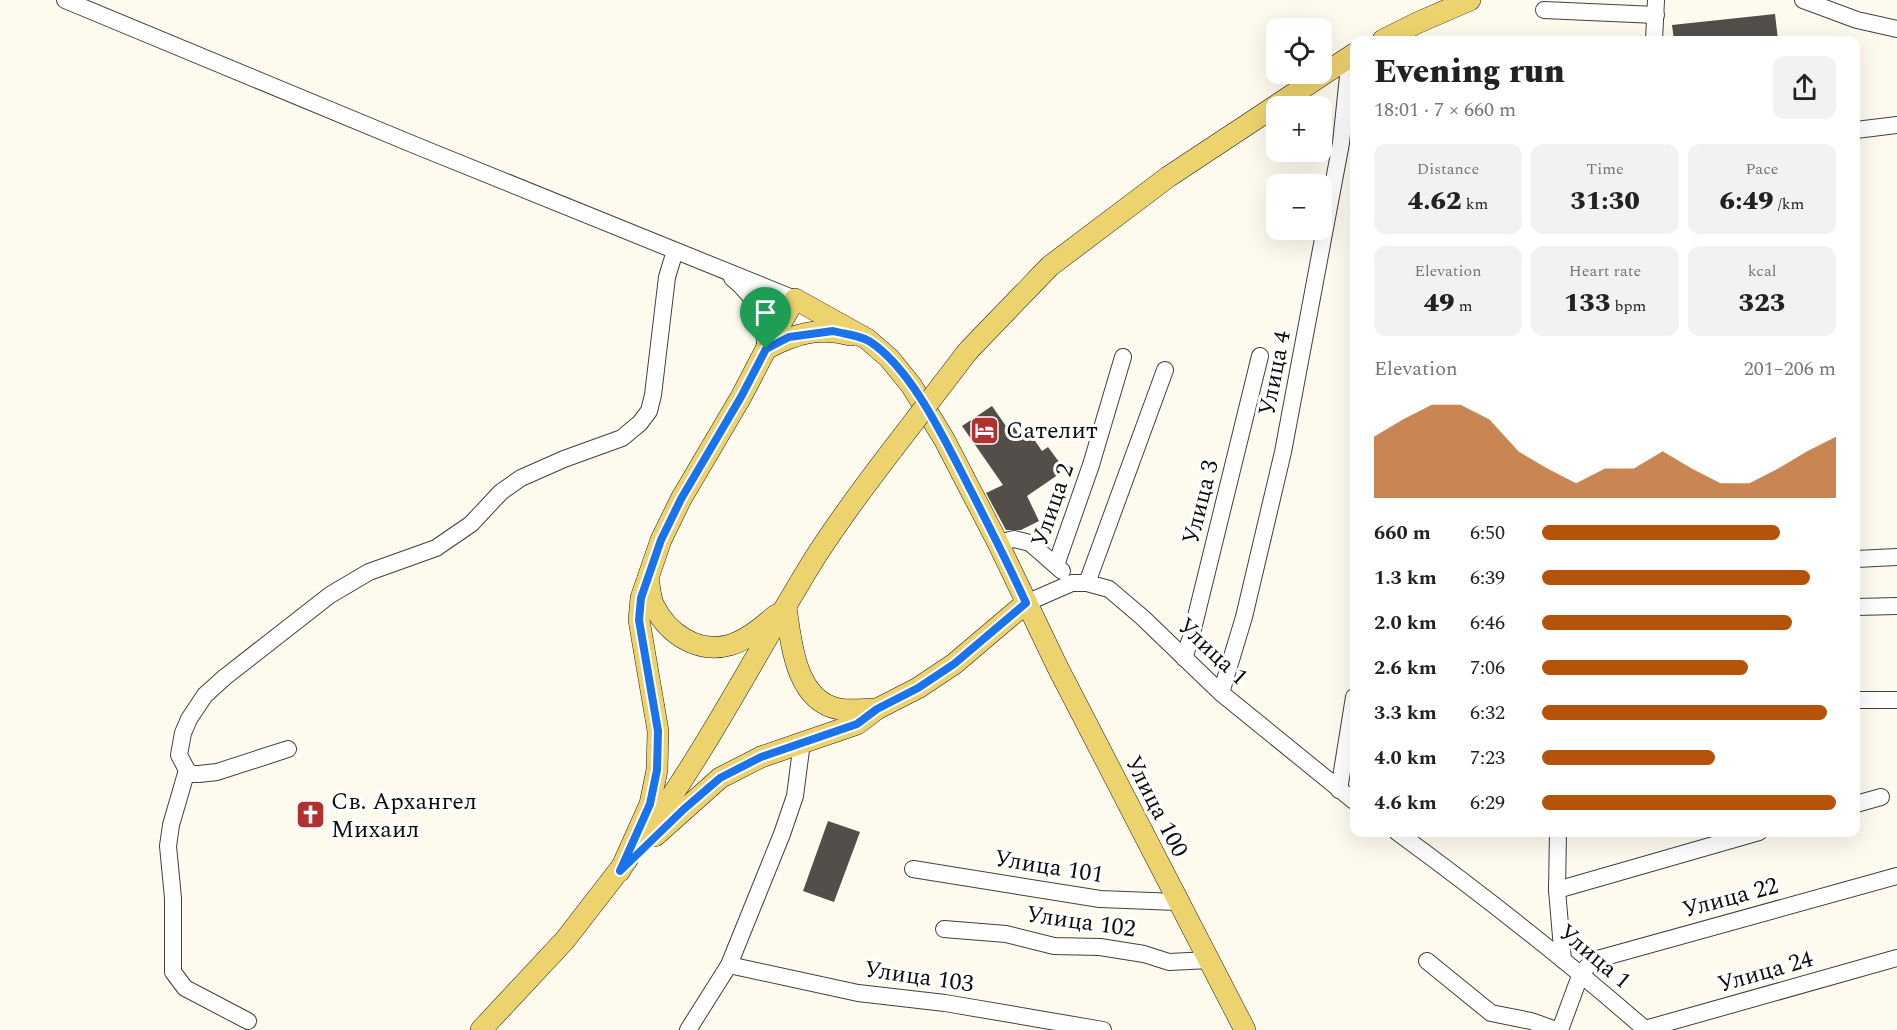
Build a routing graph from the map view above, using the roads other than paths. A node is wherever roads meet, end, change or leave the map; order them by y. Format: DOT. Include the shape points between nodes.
graph roads {
  1 [pos="65,0"];
  2 [pos="1429,0"];
  3 [pos="1454,0"];
  4 [pos="1470,0"];
  5 [pos="1803,0"];
  6 [pos="1656,8"];
  7 [pos="1544,9"];
  8 [pos="1417,23"];
  9 [pos="1897,29"];
  10 [pos="1380,36"];
  11 [pos="1391,36"];
  12 [pos="1654,36"];
  13 [pos="1350,58"];
  14 [pos="1350,78"];
  15 [pos="1897,125"];
  16 [pos="1860,130"];
  17 [pos="675,251"];
  18 [pos="721,270"];
  19 [pos="795,299"];
  20 [pos="867,339"];
  21 [pos="766,349"];
  22 [pos="1260,356"];
  23 [pos="1123,357"];
  24 [pos="1165,370"];
  25 [pos="998,543"];
  26 [pos="1897,557"];
  27 [pos="1860,559"];
  28 [pos="1056,565"];
  29 [pos="647,575"];
  30 [pos="1080,583"];
  31 [pos="1026,603"];
  32 [pos="1897,606"];
  33 [pos="786,607"];
  34 [pos="1860,607"];
  35 [pos="1184,658"];
  36 [pos="1221,693"];
  37 [pos="1860,700"];
  38 [pos="1897,700"];
  39 [pos="877,709"];
  40 [pos="1350,722"];
  41 [pos="802,742"];
  42 [pos="288,749"];
  43 [pos="187,770"];
  44 [pos="1339,790"];
  45 [pos="1881,797"];
  46 [pos="1350,798"];
  47 [pos="1860,803"];
  48 [pos="1404,837"];
  49 [pos="1558,837"];
  50 [pos="1742,837"];
  51 [pos="913,869"];
  52 [pos="620,871"];
  53 [pos="1897,876"];
  54 [pos="1557,890"];
  55 [pos="1177,902"];
  56 [pos="944,929"];
  57 [pos="1897,958"];
  58 [pos="1210,960"];
  59 [pos="1563,960"];
  60 [pos="1427,961"];
  61 [pos="729,965"];
  62 [pos="1581,973"];
  63 [pos="248,1021"];
  64 [pos="482,1030"];
  65 [pos="688,1030"];
  66 [pos="1103,1030"];
  67 [pos="1245,1030"];
  68 [pos="1558,1030"];
  69 [pos="1646,1030"];
  1 -- 17 [label="street"];
  2 -- 10 [label="main road"];
  3 -- 8 [label="main road"];
  4 -- 8 [label="main road"];
  5 -- 9 [label="street" via="1857,20"];
  6 -- 7 [label="street"];
  6 -- 12 [label="street"];
  8 -- 11 [label="main road"];
  13 -- 33 [label="main road, bridge" via="1168,177 1050,266 968,351 852,502"];
  14 -- 36 [label="street, Улица 4" via="1283,452 1244,617"];
  15 -- 16 [label="street"];
  17 -- 18 [label="street"];
  17 -- 43 [label="street" via="667,277 653,395 649,411 640,423 622,438 521,478 501,492 471,524 436,548 369,572 330,595 206,695 189,719 181,740 179,755"];
  18 -- 19 [label="street"];
  18 -- 21 [label="street" via="746,289 758,307"];
  19 -- 20 [label="main road, Улица 100"];
  19 -- 21 [label="main road"];
  20 -- 21 [label="main road" via="833,331 810,333 789,337"];
  20 -- 25 [label="main road, Улица 100" via="911,385"];
  21 -- 29 [label="main road" via="681,499"];
  22 -- 35 [label="street, Улица 3"];
  23 -- 28 [label="street, Улица 2"];
  24 -- 30 [label="street"];
  25 -- 28 [label="street" via="1014,539 1030,543"];
  25 -- 31 [label="main road, Улица 100"];
  26 -- 27 [label="street"];
  28 -- 30 [label="street"];
  29 -- 33 [label="main road" via="653,605 686,642 708,647 730,645 756,632"];
  29 -- 52 [label="main road" via="639,620 658,731 657,770 650,804"];
  30 -- 31 [label="street"];
  30 -- 35 [label="street, Улица 1" via="1108,589"];
  31 -- 39 [label="main road" via="954,664"];
  31 -- 55 [label="main road, Улица 100"];
  32 -- 34 [label="street"];
  33 -- 39 [label="main road" via="794,660 819,699 838,709"];
  33 -- 52 [label="main road" via="670,800"];
  35 -- 36 [label="street, Улица 1"];
  36 -- 44 [label="street, Улица 1"];
  37 -- 38 [label="street"];
  39 -- 41 [label="main road" via="857,724"];
  40 -- 44 [label="street"];
  41 -- 52 [label="main road" via="720,778"];
  41 -- 61 [label="street" via="795,796"];
  42 -- 43 [label="street" via="217,772 192,774"];
  43 -- 63 [label="street" via="168,846 173,972 185,988"];
  44 -- 46 [label="street, Улица 1"];
  45 -- 47 [label="street"];
  48 -- 59 [label="street, Улица 1"];
  49 -- 54 [label="street"];
  50 -- 54 [label="street"];
  51 -- 55 [label="street, Улица 101" via="1100,899"];
  52 -- 64 [label="main road" via="565,940"];
  53 -- 62 [label="street, Улица 22" via="1594,960"];
  54 -- 59 [label="street"];
  55 -- 58 [label="main road, Улица 100"];
  56 -- 58 [label="street, Улица 102" via="1006,934 1054,946 1100,947 1169,962"];
  57 -- 69 [label="street, Улица 24"];
  58 -- 67 [label="main road, Улица 100"];
  59 -- 62 [label="street, Улица 1"];
  60 -- 68 [label="street" via="1491,1013"];
  61 -- 65 [label="street"];
  61 -- 66 [label="street, Улица 103" via="858,993"];
  62 -- 68 [label="street"];
  62 -- 69 [label="street, Улица 1"];
}
